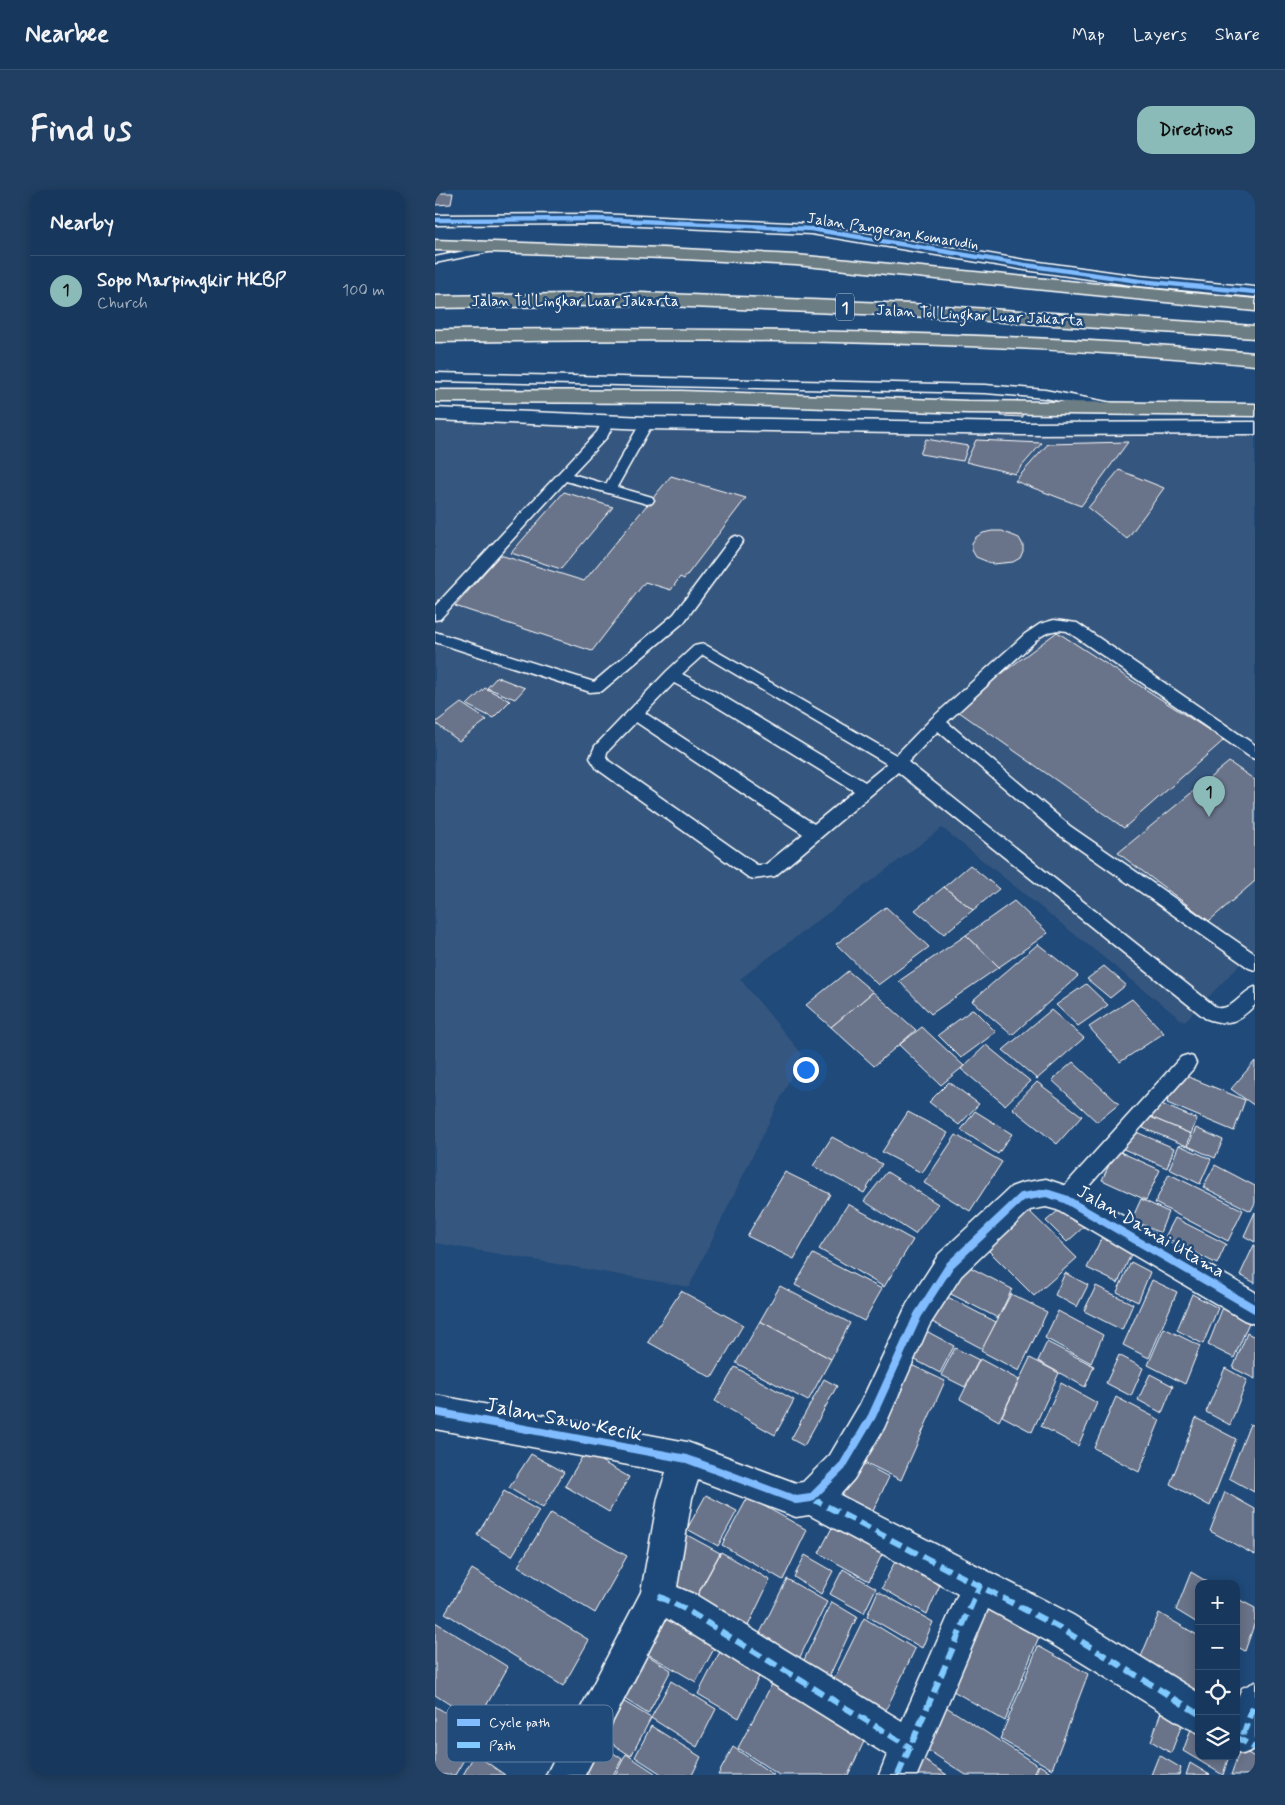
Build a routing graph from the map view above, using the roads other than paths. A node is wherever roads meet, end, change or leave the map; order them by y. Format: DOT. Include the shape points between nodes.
graph roads {
  1 [pos="435,220"];
  2 [pos="435,245"];
  3 [pos="494,248"];
  4 [pos="435,260"];
  5 [pos="1255,292"];
  6 [pos="435,302"];
  7 [pos="1255,305"];
  8 [pos="1255,332"];
  9 [pos="435,336"];
  10 [pos="1255,359"];
  11 [pos="435,377"];
  12 [pos="435,396"];
  13 [pos="1115,407"];
  14 [pos="1255,410"];
  15 [pos="435,414"];
  16 [pos="609,421"];
  17 [pos="647,423"];
  18 [pos="1230,428"];
  19 [pos="1255,428"];
  20 [pos="1255,442"];
  21 [pos="563,476"];
  22 [pos="609,490"];
  23 [pos="647,500"];
  24 [pos="737,542"];
  25 [pos="435,615"];
  26 [pos="435,637"];
  27 [pos="672,675"];
  28 [pos="635,714"];
  29 [pos="937,722"];
  30 [pos="1255,753"];
  31 [pos="897,763"];
  32 [pos="865,790"];
  33 [pos="814,833"];
  34 [pos="1255,963"];
  35 [pos="1255,994"];
  36 [pos="1187,1063"];
  37 [pos="1065,1199"];
  38 [pos="1255,1308"];
  39 [pos="435,1412"];
  40 [pos="687,1459"];
  41 [pos="811,1498"];
  42 [pos="980,1585"];
  43 [pos="658,1596"];
  44 [pos="1255,1701"];
  45 [pos="601,1705"];
  46 [pos="1195,1712"];
  47 [pos="1245,1740"];
  48 [pos="572,1762"];
  49 [pos="905,1762"];
  50 [pos="565,1775"];
  1 -- 5 [label="street, Jalan Pangeran Komarudin" via="597,219 811,229 1025,265 1139,281"];
  2 -- 3 [label="highway"];
  3 -- 4 [label="lane"];
  3 -- 7 [label="highway" via="796,260"];
  6 -- 8 [label="highway, Jalan Tol Lingkar Luar Jakarta / 1" via="641,299 911,310"];
  9 -- 10 [label="highway, Jalan Tol Lingkar Luar Jakarta / 1" via="610,334 905,338"];
  11 -- 13 [label="lane" via="985,389 1045,394"];
  12 -- 13 [label="highway" via="683,397 967,407"];
  13 -- 14 [label="highway"];
  15 -- 16 [label="street"];
  16 -- 17 [label="street"];
  16 -- 21 [label="lane" via="602,434"];
  17 -- 18 [label="street" via="1021,429"];
  17 -- 22 [label="lane"];
  18 -- 19 [label="street"];
  18 -- 20 [label="street"];
  21 -- 22 [label="lane"];
  21 -- 25 [label="lane"];
  22 -- 23 [label="lane"];
  24 -- 26 [label="lane" via="679,618 597,687"];
  27 -- 28 [label="lane"];
  27 -- 31 [label="lane" via="704,649"];
  27 -- 32 [label="lane"];
  28 -- 33 [label="lane"];
  28 -- 33 [label="lane" via="597,758 754,872 769,871"];
  29 -- 30 [label="lane" via="1036,633 1057,623 1072,627"];
  29 -- 31 [label="lane"];
  29 -- 34 [label="lane" via="1064,830"];
  31 -- 32 [label="lane"];
  31 -- 35 [label="lane" via="1211,1013 1228,1016"];
  32 -- 33 [label="lane"];
  36 -- 37 [label="lane"];
  37 -- 38 [label="street, Jalan Damai Utama"];
  37 -- 41 [label="street, Jalan Damai Utama" via="1046,1193 1022,1197 950,1265 918,1315 872,1416 842,1467"];
  39 -- 40 [label="street, Jalan Sawo Kecik"];
  40 -- 41 [label="street" via="796,1500"];
  40 -- 43 [label="street" via="675,1498"];
  41 -- 42 [label="street"];
  42 -- 46 [label="street" via="1059,1628"];
  42 -- 49 [label="street"];
  43 -- 45 [label="street"];
  43 -- 49 [label="street" via="683,1608"];
  44 -- 47 [label="street"];
  48 -- 50 [label="street"];
}
